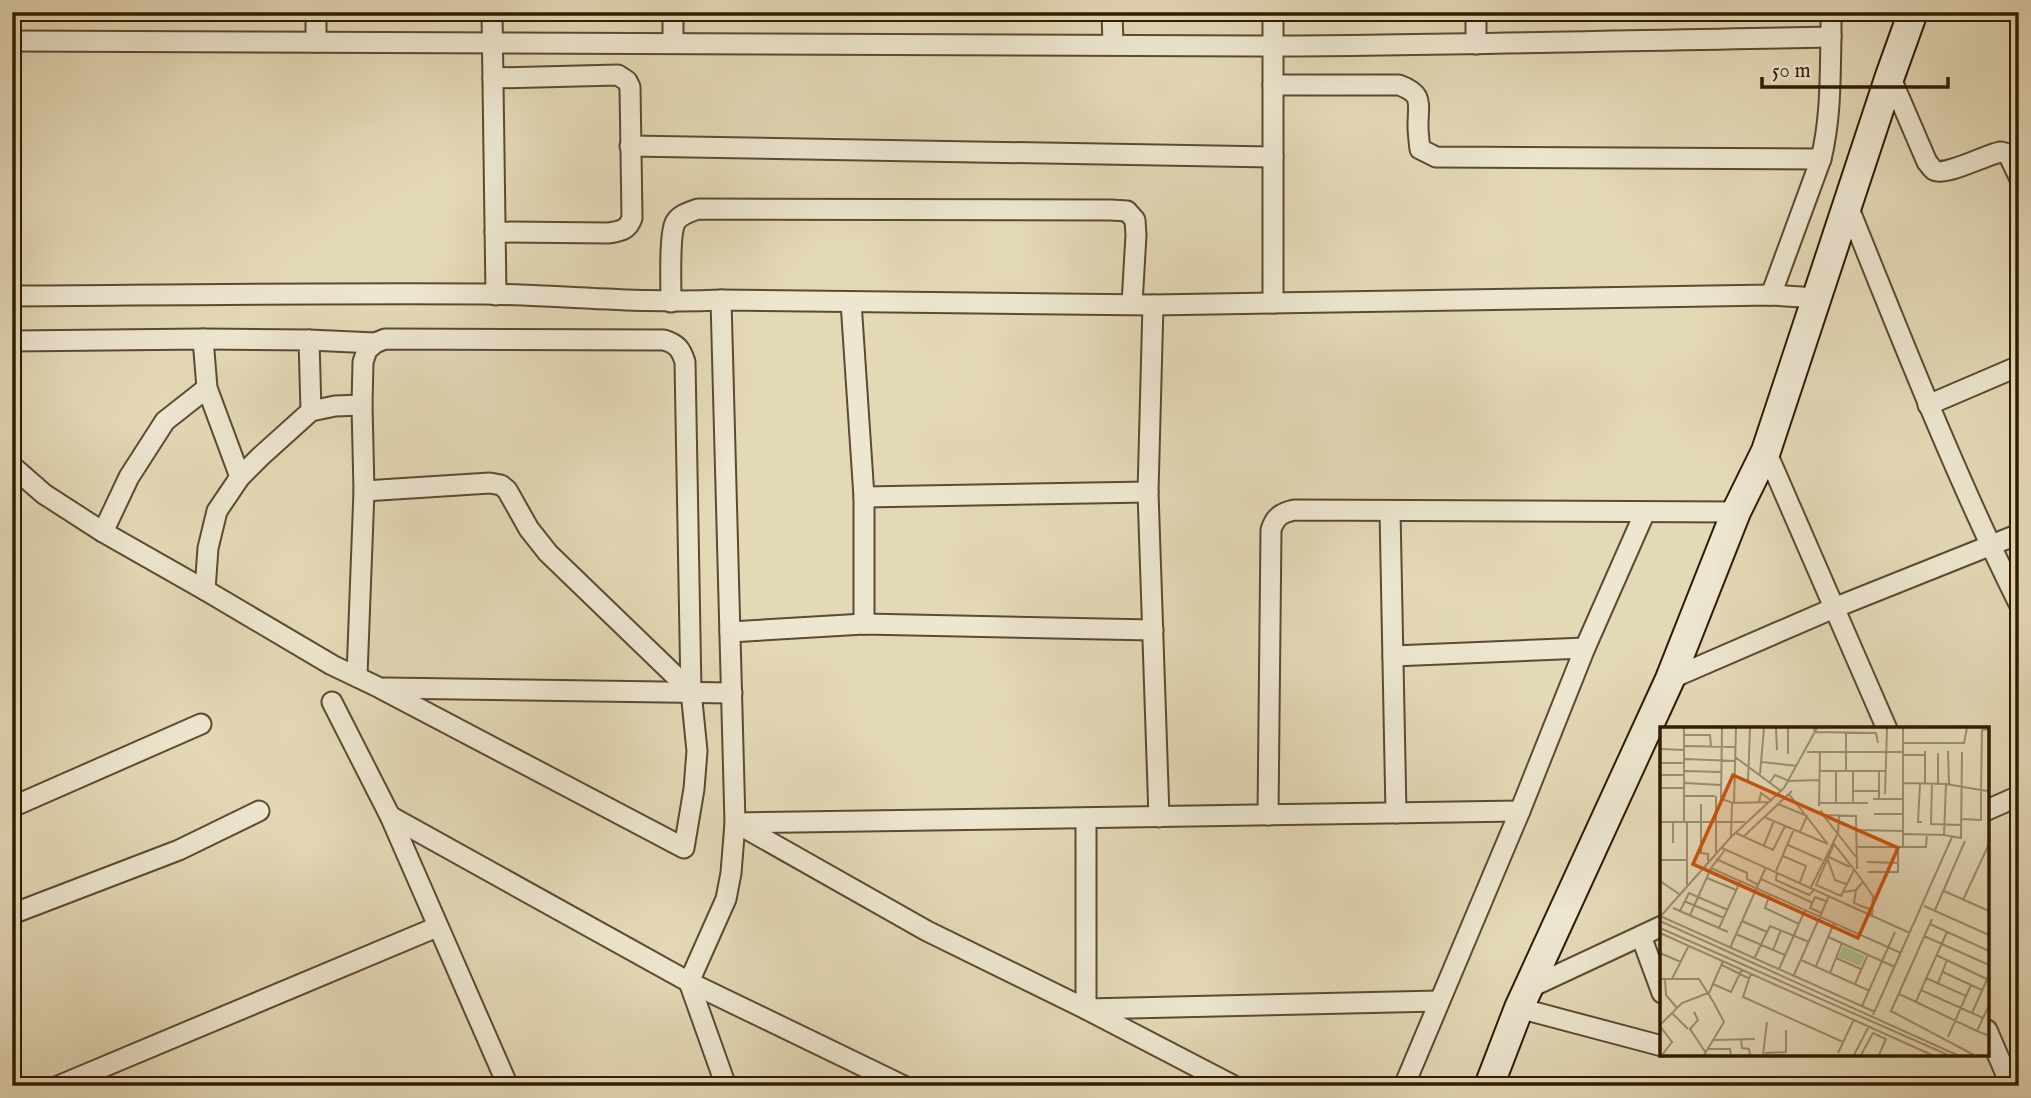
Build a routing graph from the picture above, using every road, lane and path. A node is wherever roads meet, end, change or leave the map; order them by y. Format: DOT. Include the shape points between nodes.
graph roads {
  1 [pos="316,12"];
  2 [pos="492,12"];
  3 [pos="673,12"];
  4 [pos="1112,12"];
  5 [pos="1273,12"];
  6 [pos="1476,12"];
  7 [pos="1831,12"];
  8 [pos="1913,12"];
  9 [pos="1831,37"];
  10 [pos="12,41"];
  11 [pos="316,42"];
  12 [pos="673,43"];
  13 [pos="1476,44"];
  14 [pos="492,45"];
  15 [pos="1113,45"];
  16 [pos="1273,46"];
  17 [pos="1890,76"];
  18 [pos="493,78"];
  19 [pos="1273,85"];
  20 [pos="630,146"];
  21 [pos="1273,157"];
  22 [pos="1821,159"];
  23 [pos="2019,177"];
  24 [pos="1848,206"];
  25 [pos="495,232"];
  26 [pos="496,295"];
  27 [pos="1771,295"];
  28 [pos="12,296"];
  29 [pos="1817,298"];
  30 [pos="721,300"];
  31 [pos="671,302"];
  32 [pos="851,302"];
  33 [pos="1273,303"];
  34 [pos="1132,304"];
  35 [pos="1153,305"];
  36 [pos="203,339"];
  37 [pos="309,340"];
  38 [pos="12,341"];
  39 [pos="375,343"];
  40 [pos="2019,366"];
  41 [pos="207,388"];
  42 [pos="362,405"];
  43 [pos="1928,405"];
  44 [pos="311,411"];
  45 [pos="1766,451"];
  46 [pos="12,466"];
  47 [pos="240,477"];
  48 [pos="364,491"];
  49 [pos="1148,492"];
  50 [pos="864,497"];
  51 [pos="1390,511"];
  52 [pos="1645,512"];
  53 [pos="1737,512"];
  54 [pos="103,532"];
  55 [pos="2019,534"];
  56 [pos="1990,547"];
  57 [pos="205,590"];
  58 [pos="2019,604"];
  59 [pos="1834,608"];
  60 [pos="864,624"];
  61 [pos="1153,630"];
  62 [pos="730,632"];
  63 [pos="1586,648"];
  64 [pos="1393,656"];
  65 [pos="357,676"];
  66 [pos="1670,679"];
  67 [pos="380,688"];
  68 [pos="691,691"];
  69 [pos="732,693"];
  70 [pos="332,702"];
  71 [pos="201,724"];
  72 [pos="1885,727"];
  73 [pos="2019,796"];
  74 [pos="12,807"];
  75 [pos="1989,809"];
  76 [pos="260,811"];
  77 [pos="1520,811"];
  78 [pos="1396,813"];
  79 [pos="390,816"];
  80 [pos="1268,816"];
  81 [pos="1159,817"];
  82 [pos="1086,818"];
  83 [pos="735,823"];
  84 [pos="12,914"];
  85 [pos="437,926"];
  86 [pos="1660,927"];
  87 [pos="1641,936"];
  88 [pos="689,982"];
  89 [pos="1660,988"];
  90 [pos="1523,998"];
  91 [pos="1439,1001"];
  92 [pos="1086,1009"];
  93 [pos="1989,1035"];
  94 [pos="1660,1045"];
  95 [pos="58,1086"];
  96 [pos="508,1086"];
  97 [pos="726,1086"];
  98 [pos="904,1086"];
  99 [pos="1234,1086"];
  100 [pos="1404,1086"];
  101 [pos="1489,1086"];
  102 [pos="2011,1086"];
  1 -- 11 [label="street"];
  2 -- 14 [label="street"];
  3 -- 12 [label="street"];
  4 -- 15 [label="street"];
  5 -- 16 [label="street"];
  6 -- 13 [label="street"];
  7 -- 9 [label="street"];
  8 -- 17 [label="street"];
  9 -- 13 [label="street"];
  9 -- 22 [label="street" via="1830,113"];
  10 -- 11 [label="street"];
  11 -- 14 [label="street"];
  12 -- 14 [label="street"];
  12 -- 15 [label="street"];
  13 -- 16 [label="street"];
  14 -- 18 [label="street"];
  15 -- 16 [label="street"];
  16 -- 19 [label="street"];
  17 -- 23 [label="street" via="1933,170 1950,170 2001,152 2008,154"];
  17 -- 24 [label="street"];
  18 -- 20 [label="street" via="618,75 630,87"];
  18 -- 25 [label="street"];
  19 -- 21 [label="street"];
  19 -- 22 [label="street" via="1399,85 1410,89 1419,106 1420,149 1436,157"];
  20 -- 21 [label="street"];
  20 -- 25 [label="street" via="632,218 622,231"];
  21 -- 33 [label="street"];
  22 -- 27 [label="street"];
  24 -- 29 [label="street"];
  24 -- 43 [label="street"];
  25 -- 26 [label="street"];
  26 -- 28 [label="street"];
  26 -- 31 [label="street"];
  27 -- 29 [label="street"];
  27 -- 33 [label="street"];
  29 -- 45 [label="street"];
  30 -- 31 [label="street"];
  30 -- 32 [label="street"];
  30 -- 62 [label="street"];
  31 -- 34 [label="street" via="675,223 698,209 1111,210 1126,211 1135,220"];
  32 -- 34 [label="street"];
  32 -- 50 [label="street"];
  33 -- 35 [label="street"];
  34 -- 35 [label="street"];
  35 -- 49 [label="street"];
  36 -- 37 [label="street"];
  36 -- 38 [label="street"];
  36 -- 41 [label="street"];
  37 -- 39 [label="street"];
  37 -- 44 [label="street"];
  39 -- 42 [label="street" via="363,362"];
  39 -- 68 [label="street" via="386,339 664,340 676,344 685,362"];
  40 -- 43 [label="street"];
  41 -- 47 [label="street"];
  41 -- 54 [label="street" via="165,421"];
  42 -- 44 [label="street"];
  42 -- 48 [label="street"];
  43 -- 56 [label="street"];
  44 -- 47 [label="street"];
  45 -- 53 [label="street"];
  45 -- 59 [label="street"];
  46 -- 54 [label="street" via="44,494"];
  47 -- 57 [label="street" via="217,511"];
  48 -- 65 [label="street"];
  48 -- 68 [label="street" via="490,483 508,489 538,544"];
  49 -- 50 [label="street"];
  49 -- 61 [label="street"];
  50 -- 60 [label="street"];
  51 -- 52 [label="street"];
  51 -- 64 [label="street"];
  51 -- 80 [label="street" via="1294,510 1274,520"];
  52 -- 53 [label="street"];
  52 -- 63 [label="street"];
  53 -- 66 [label="street"];
  54 -- 57 [label="street"];
  55 -- 56 [label="street"];
  56 -- 58 [label="street"];
  56 -- 59 [label="street"];
  57 -- 65 [label="street"];
  59 -- 66 [label="street"];
  59 -- 72 [label="street"];
  60 -- 61 [label="street"];
  60 -- 62 [label="street"];
  61 -- 81 [label="street"];
  62 -- 69 [label="street"];
  63 -- 64 [label="street"];
  63 -- 77 [label="street"];
  64 -- 78 [label="street"];
  65 -- 67 [label="street"];
  66 -- 90 [label="street"];
  67 -- 68 [label="street"];
  67 -- 68 [label="street" via="684,848 697,751"];
  68 -- 69 [label="street"];
  69 -- 83 [label="street"];
  70 -- 79 [label="street"];
  71 -- 74 [label="street"];
  73 -- 75 [label="street"];
  76 -- 84 [label="street" via="179,849"];
  77 -- 78 [label="street"];
  77 -- 91 [label="street"];
  78 -- 80 [label="street"];
  79 -- 85 [label="street"];
  79 -- 88 [label="street"];
  80 -- 81 [label="street"];
  81 -- 82 [label="street"];
  82 -- 83 [label="street"];
  82 -- 92 [label="street"];
  83 -- 88 [label="street" via="726,899"];
  83 -- 92 [label="street" via="927,931"];
  85 -- 95 [label="street"];
  85 -- 96 [label="street"];
  86 -- 87 [label="street"];
  87 -- 89 [label="street"];
  87 -- 90 [label="street"];
  88 -- 97 [label="street"];
  88 -- 98 [label="street"];
  90 -- 94 [label="street"];
  90 -- 101 [label="street"];
  91 -- 92 [label="street"];
  91 -- 100 [label="street"];
  92 -- 99 [label="street"];
  93 -- 102 [label="street"];
}
